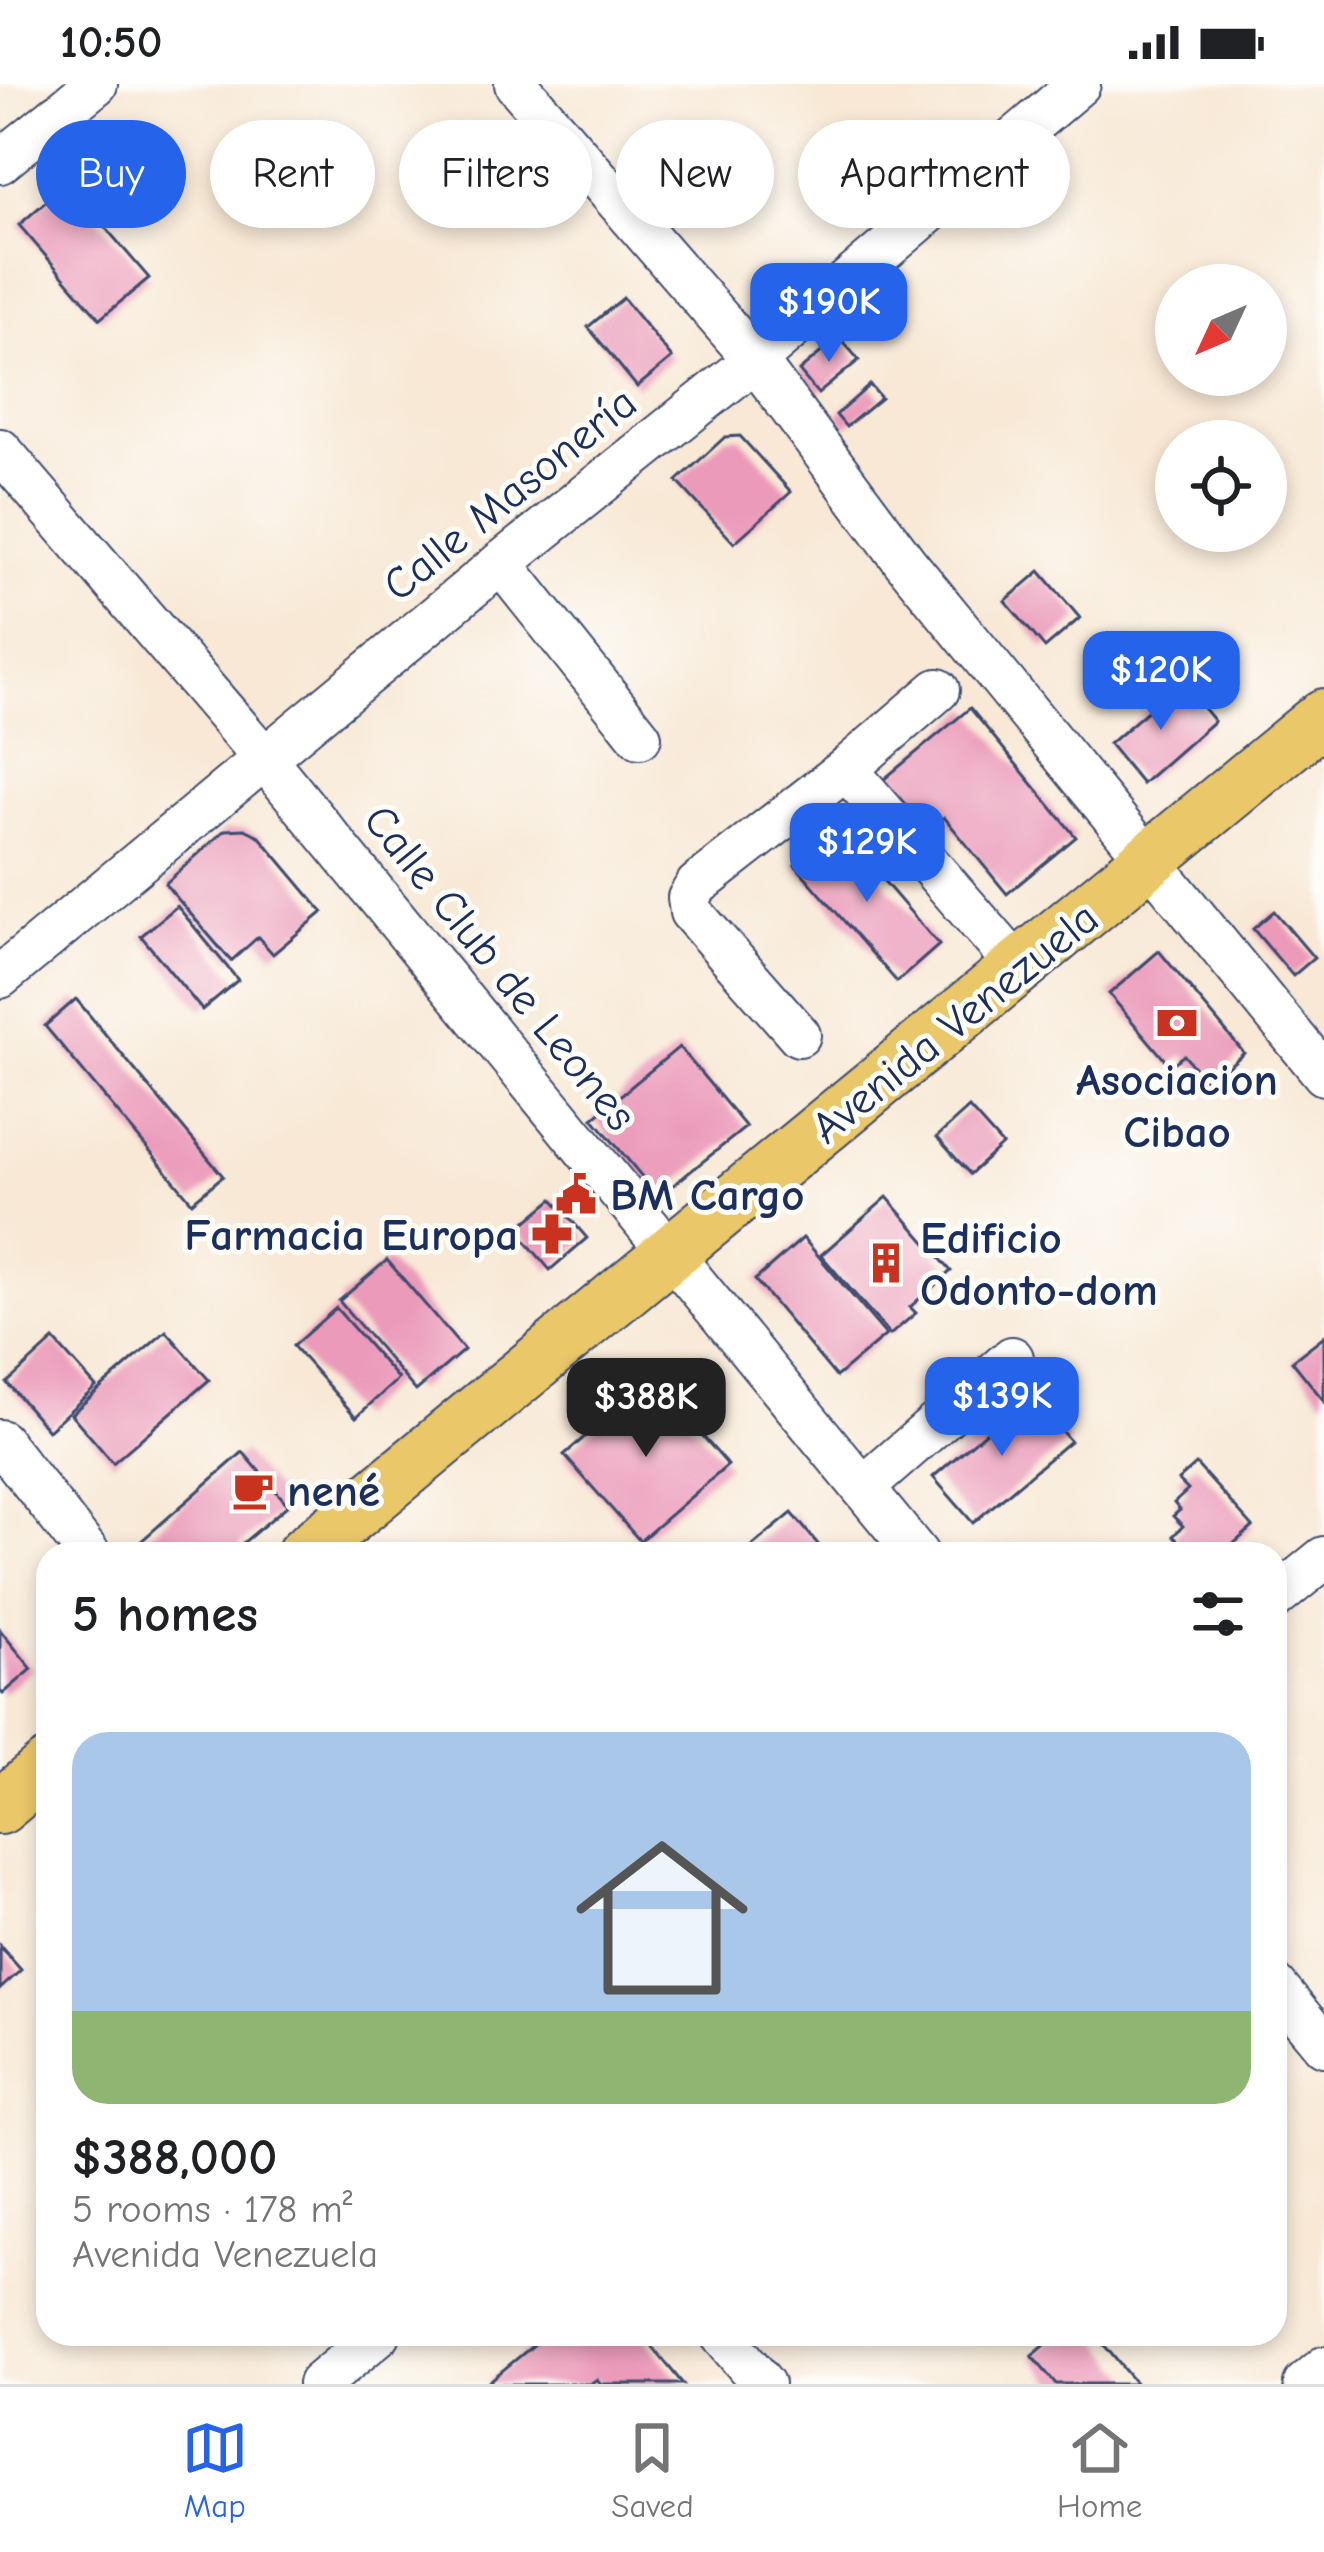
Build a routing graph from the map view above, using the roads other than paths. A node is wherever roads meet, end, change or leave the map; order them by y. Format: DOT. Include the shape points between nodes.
graph roads {
  1 [pos="95,84"];
  2 [pos="516,84"];
  3 [pos="1079,84"];
  4 [pos="0,162"];
  5 [pos="755,361"];
  6 [pos="0,450"];
  7 [pos="501,563"];
  8 [pos="938,690"];
  9 [pos="1324,716"];
  10 [pos="640,737"];
  11 [pos="265,759"];
  12 [pos="846,769"];
  13 [pos="1149,862"];
  14 [pos="1019,968"];
  15 [pos="0,977"];
  16 [pos="799,1035"];
  17 [pos="1324,1075"];
  18 [pos="671,1254"];
  19 [pos="1012,1358"];
  20 [pos="0,1441"];
  21 [pos="863,1488"];
  22 [pos="80,1542"];
  23 [pos="319,1542"];
  24 [pos="907,1542"];
  25 [pos="1324,1558"];
  26 [pos="1287,1588"];
  27 [pos="36,1777"];
  28 [pos="0,1808"];
  29 [pos="1287,2000"];
  30 [pos="1324,2045"];
  31 [pos="365,2346"];
  32 [pos="731,2346"];
  33 [pos="1324,2368"];
  34 [pos="319,2384"];
  35 [pos="763,2384"];
  36 [pos="1305,2384"];
  1 -- 4 [label="street"];
  2 -- 5 [label="street"];
  3 -- 5 [label="street, Calle Masonería"];
  5 -- 7 [label="street, Calle Masonería"];
  5 -- 13 [label="street" via="904,562"];
  6 -- 11 [label="street, Calle Club de Leones"];
  7 -- 10 [label="street"];
  7 -- 11 [label="street, Calle Masonería"];
  8 -- 12 [label="street"];
  9 -- 13 [label="main road, Avenida Venezuela"];
  11 -- 15 [label="street, Calle Masonería"];
  11 -- 18 [label="street, Calle Club de Leones"];
  12 -- 14 [label="street"];
  12 -- 16 [label="street" via="688,898"];
  13 -- 14 [label="main road, Avenida Venezuela"];
  13 -- 17 [label="street"];
  14 -- 18 [label="main road, Avenida Venezuela"];
  18 -- 21 [label="street, Calle Club de Leones"];
  18 -- 23 [label="main road, Avenida Venezuela"];
  19 -- 21 [label="street"];
  20 -- 22 [label="street"];
  21 -- 24 [label="street, Calle Club de Leones"];
  25 -- 26 [label="street"];
  27 -- 28 [label="main road"];
  29 -- 30 [label="street"];
  31 -- 34 [label="street"];
  32 -- 35 [label="street"];
  33 -- 36 [label="street"];
}
